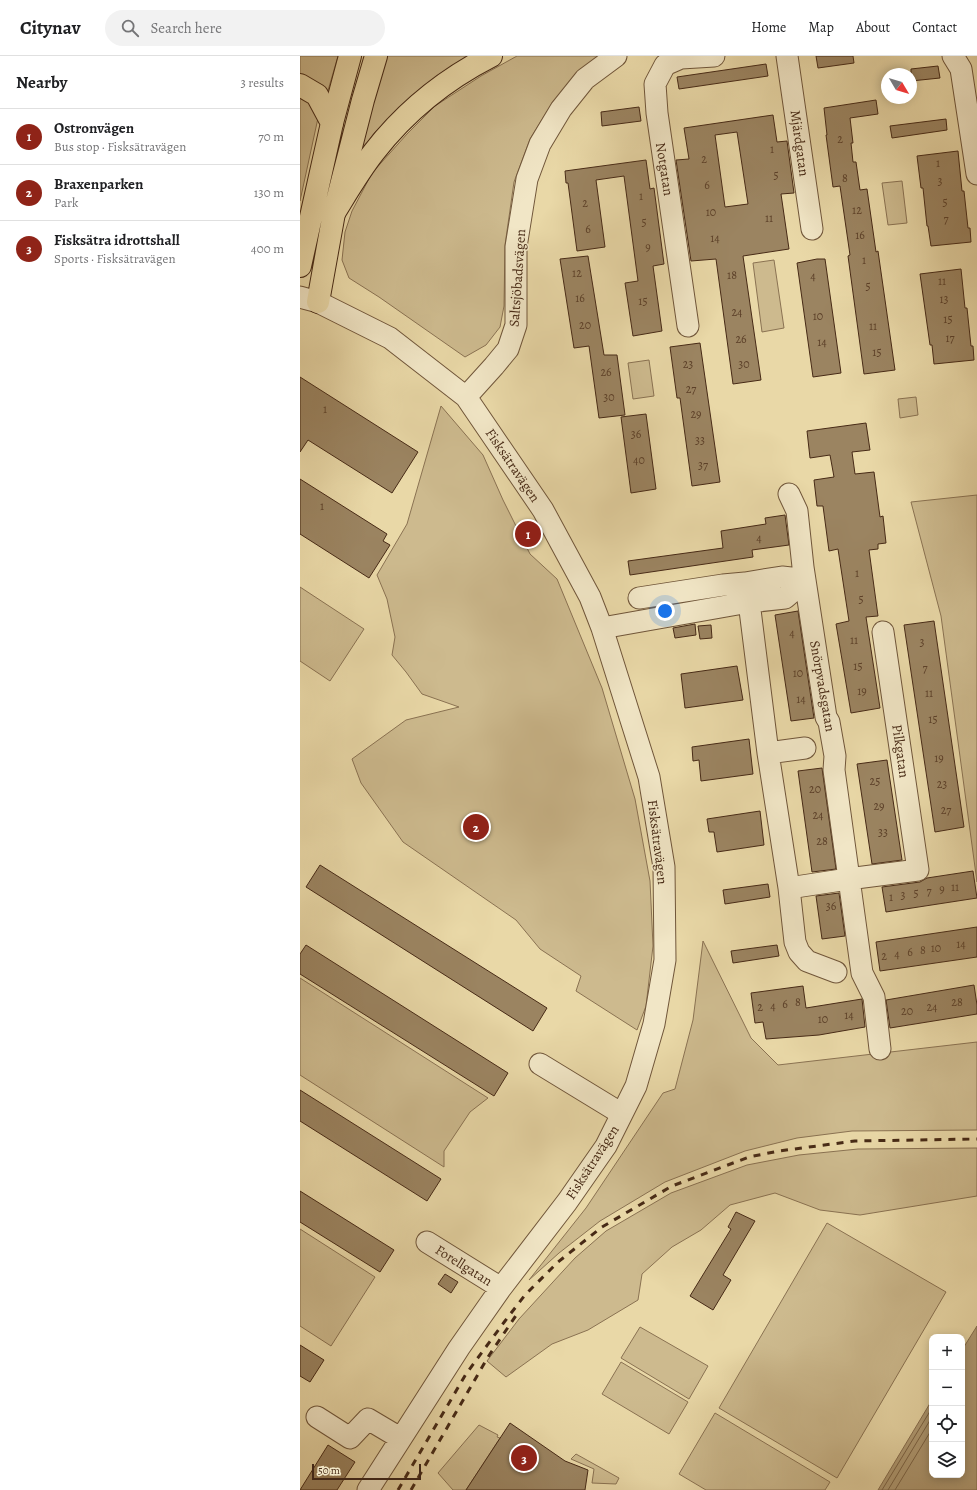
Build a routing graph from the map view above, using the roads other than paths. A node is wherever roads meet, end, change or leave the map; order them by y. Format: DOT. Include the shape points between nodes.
graph roads {
  1 [pos="350,56"];
  2 [pos="376,56"];
  3 [pos="491,56"];
  4 [pos="616,56"];
  5 [pos="714,56"];
  6 [pos="787,56"];
  7 [pos="953,56"];
  8 [pos="300,85"];
  9 [pos="332,123"];
  10 [pos="977,174"];
  11 [pos="334,213"];
  12 [pos="812,229"];
  13 [pos="300,266"];
  14 [pos="309,300"];
  15 [pos="688,326"];
  16 [pos="466,397"];
  17 [pos="789,494"];
  18 [pos="747,593"];
  19 [pos="639,598"];
  20 [pos="602,628"];
  21 [pos="883,632"];
  22 [pos="805,748"];
  23 [pos="768,753"];
  24 [pos="848,878"];
  25 [pos="789,888"];
  26 [pos="836,972"];
  27 [pos="880,1049"];
  28 [pos="540,1064"];
  29 [pos="622,1114"];
  30 [pos="427,1242"];
  31 [pos="501,1288"];
  32 [pos="317,1417"];
  33 [pos="400,1438"];
  34 [pos="368,1490"];
  1 -- 9 [label="main road"];
  2 -- 11 [label="main road"];
  3 -- 11 [label="main road" via="426,98 397,125 369,158"];
  4 -- 16 [label="street, Saltsjöbadsvägen" via="586,79 561,109 540,144 527,179 516,247 516,325 508,349"];
  5 -- 15 [label="street, Notgatan" via="681,58 664,65 655,84"];
  6 -- 12 [label="street, Mjärdgatan"];
  7 -- 10 [label="street" via="961,69"];
  8 -- 9 [label="main road" via="317,95"];
  9 -- 13 [label="main road"];
  11 -- 14 [label="main road"];
  14 -- 16 [label="street, Fisksätravägen" via="390,338"];
  16 -- 20 [label="street, Fisksätravägen" via="543,510 590,596"];
  17 -- 24 [label="street, Snörpvadsgatan" via="796,511 826,717 835,756 834,770"];
  18 -- 19 [label="street" via="723,585"];
  18 -- 20 [label="street"];
  18 -- 23 [label="street"];
  20 -- 29 [label="street, Fisksätravägen" via="649,777 664,867 665,960 654,1024 642,1068"];
  21 -- 24 [label="street, Pilkgatan" via="918,870"];
  22 -- 23 [label="street"];
  23 -- 25 [label="street"];
  24 -- 25 [label="street"];
  24 -- 27 [label="street, Snörpvadsgatan" via="862,973 874,997"];
  25 -- 26 [label="street" via="795,942 799,952 807,961"];
  28 -- 29 [label="street"];
  29 -- 31 [label="street, Fisksätravägen" via="606,1146"];
  30 -- 31 [label="street, Forellgatan"];
  31 -- 33 [label="street, Fisksätravägen"];
  32 -- 33 [label="street" via="350,1438 368,1419"];
  33 -- 34 [label="street, Fisksätravägen"];
}
